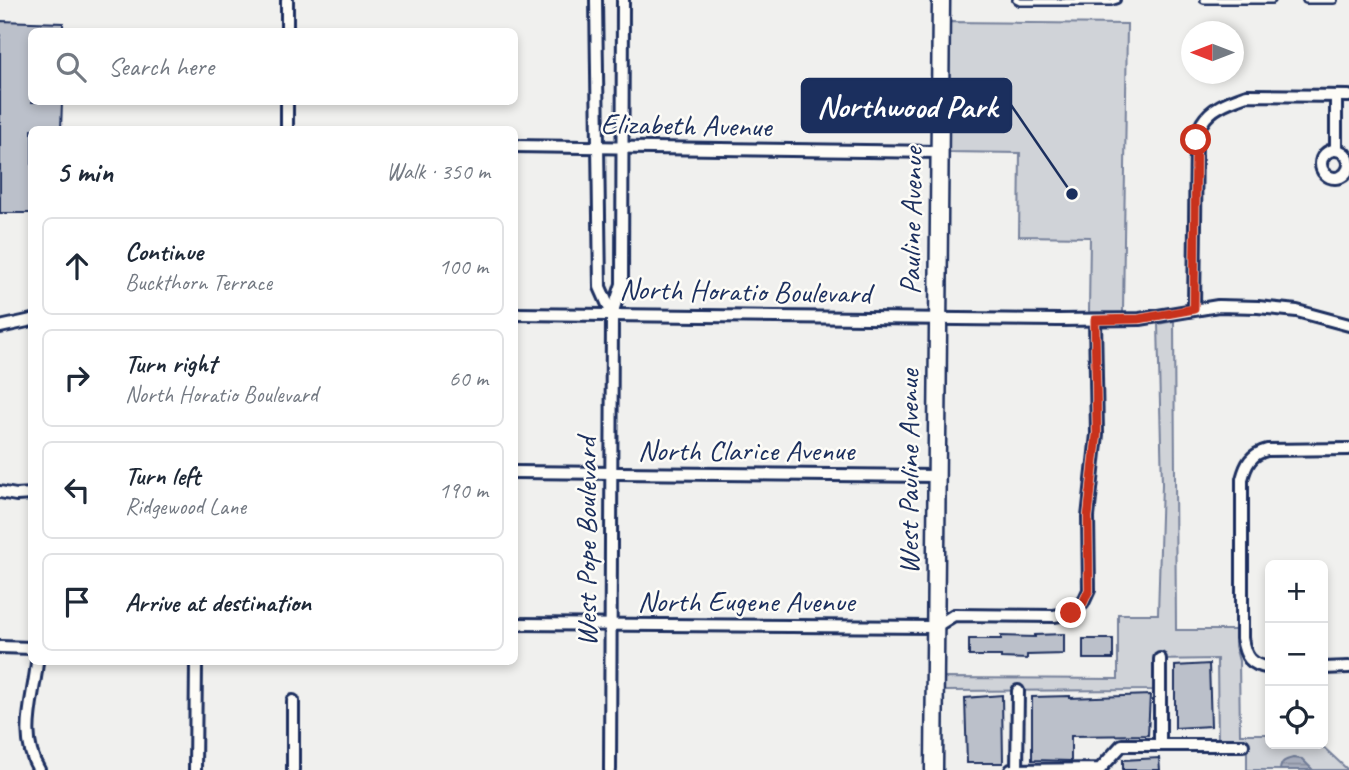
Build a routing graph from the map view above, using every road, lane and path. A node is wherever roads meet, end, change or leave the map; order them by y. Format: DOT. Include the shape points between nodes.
graph roads {
  1 [pos="288,0"];
  2 [pos="596,0"];
  3 [pos="623,0"];
  4 [pos="941,0"];
  5 [pos="1016,0"];
  6 [pos="1117,0"];
  7 [pos="1204,0"];
  8 [pos="1272,0"];
  9 [pos="1306,0"];
  10 [pos="1334,0"];
  11 [pos="287,28"];
  12 [pos="1336,96"];
  13 [pos="1349,96"];
  14 [pos="287,105"];
  15 [pos="287,126"];
  16 [pos="518,146"];
  17 [pos="597,148"];
  18 [pos="622,149"];
  19 [pos="1336,150"];
  20 [pos="940,152"];
  21 [pos="1194,309"];
  22 [pos="518,314"];
  23 [pos="612,314"];
  24 [pos="937,318"];
  25 [pos="1095,320"];
  26 [pos="28,321"];
  27 [pos="1349,325"];
  28 [pos="0,327"];
  29 [pos="1349,449"];
  30 [pos="518,472"];
  31 [pos="611,474"];
  32 [pos="936,476"];
  33 [pos="0,492"];
  34 [pos="28,494"];
  35 [pos="518,624"];
  36 [pos="610,625"];
  37 [pos="935,626"];
  38 [pos="0,647"];
  39 [pos="28,648"];
  40 [pos="1160,659"];
  41 [pos="37,665"];
  42 [pos="196,665"];
  43 [pos="1265,666"];
  44 [pos="1349,667"];
  45 [pos="1328,668"];
  46 [pos="1018,691"];
  47 [pos="293,701"];
  48 [pos="1160,745"];
  49 [pos="1243,745"];
  50 [pos="38,770"];
  51 [pos="195,770"];
  52 [pos="293,770"];
  53 [pos="610,770"];
  54 [pos="934,770"];
  55 [pos="1011,770"];
  56 [pos="1017,770"];
  1 -- 11 [label="street"];
  2 -- 17 [label="street, West Pope Boulevard"];
  3 -- 18 [label="street, West Pope Boulevard"];
  4 -- 20 [label="street, Pauline Avenue"];
  5 -- 6 [label="lane"];
  7 -- 8 [label="lane"];
  9 -- 10 [label="lane"];
  12 -- 13 [label="street"];
  12 -- 19 [label="street"];
  12 -- 21 [label="street" via="1247,95 1213,110 1201,124 1196,140"];
  14 -- 15 [label="street"];
  16 -- 17 [label="street, Elizabeth Avenue"];
  17 -- 18 [label="street, Elizabeth Avenue"];
  17 -- 23 [label="street, West Pope Boulevard" via="600,287"];
  18 -- 20 [label="street, Elizabeth Avenue"];
  18 -- 23 [label="street, West Pope Boulevard" via="622,284"];
  20 -- 24 [label="street, Pauline Avenue"];
  21 -- 25 [label="street, North Horatio Boulevard" via="1139,319"];
  21 -- 27 [label="street, North Horatio Boulevard" via="1297,311"];
  22 -- 23 [label="street, North Horatio Boulevard"];
  23 -- 24 [label="street, North Horatio Boulevard"];
  23 -- 31 [label="street, West Pope Boulevard"];
  24 -- 25 [label="street, North Horatio Boulevard"];
  24 -- 32 [label="street, West Pauline Avenue"];
  25 -- 37 [label="street, North Eugene Avenue" via="1097,434 1088,517 1089,590 1083,603 1071,613 954,615"];
  26 -- 28 [label="street"];
  29 -- 43 [label="street" via="1267,450 1245,467 1242,638 1245,654"];
  30 -- 31 [label="street, North Clarice Avenue"];
  31 -- 32 [label="street, North Clarice Avenue"];
  31 -- 36 [label="street, West Pope Boulevard"];
  32 -- 37 [label="street, West Pauline Avenue"];
  33 -- 34 [label="street"];
  35 -- 36 [label="street, North Eugene Avenue"];
  36 -- 37 [label="street, North Eugene Avenue"];
  36 -- 53 [label="street, West Pope Boulevard"];
  37 -- 54 [label="street"];
  38 -- 39 [label="street"];
  40 -- 48 [label="street"];
  41 -- 50 [label="street" via="28,738"];
  42 -- 51 [label="street"];
  44 -- 45 [label="street"];
  46 -- 56 [label="street"];
  47 -- 52 [label="street"];
  48 -- 49 [label="street"];
  48 -- 56 [label="street" via="1122,745 1100,769"];
  55 -- 56 [label="street"];
}
